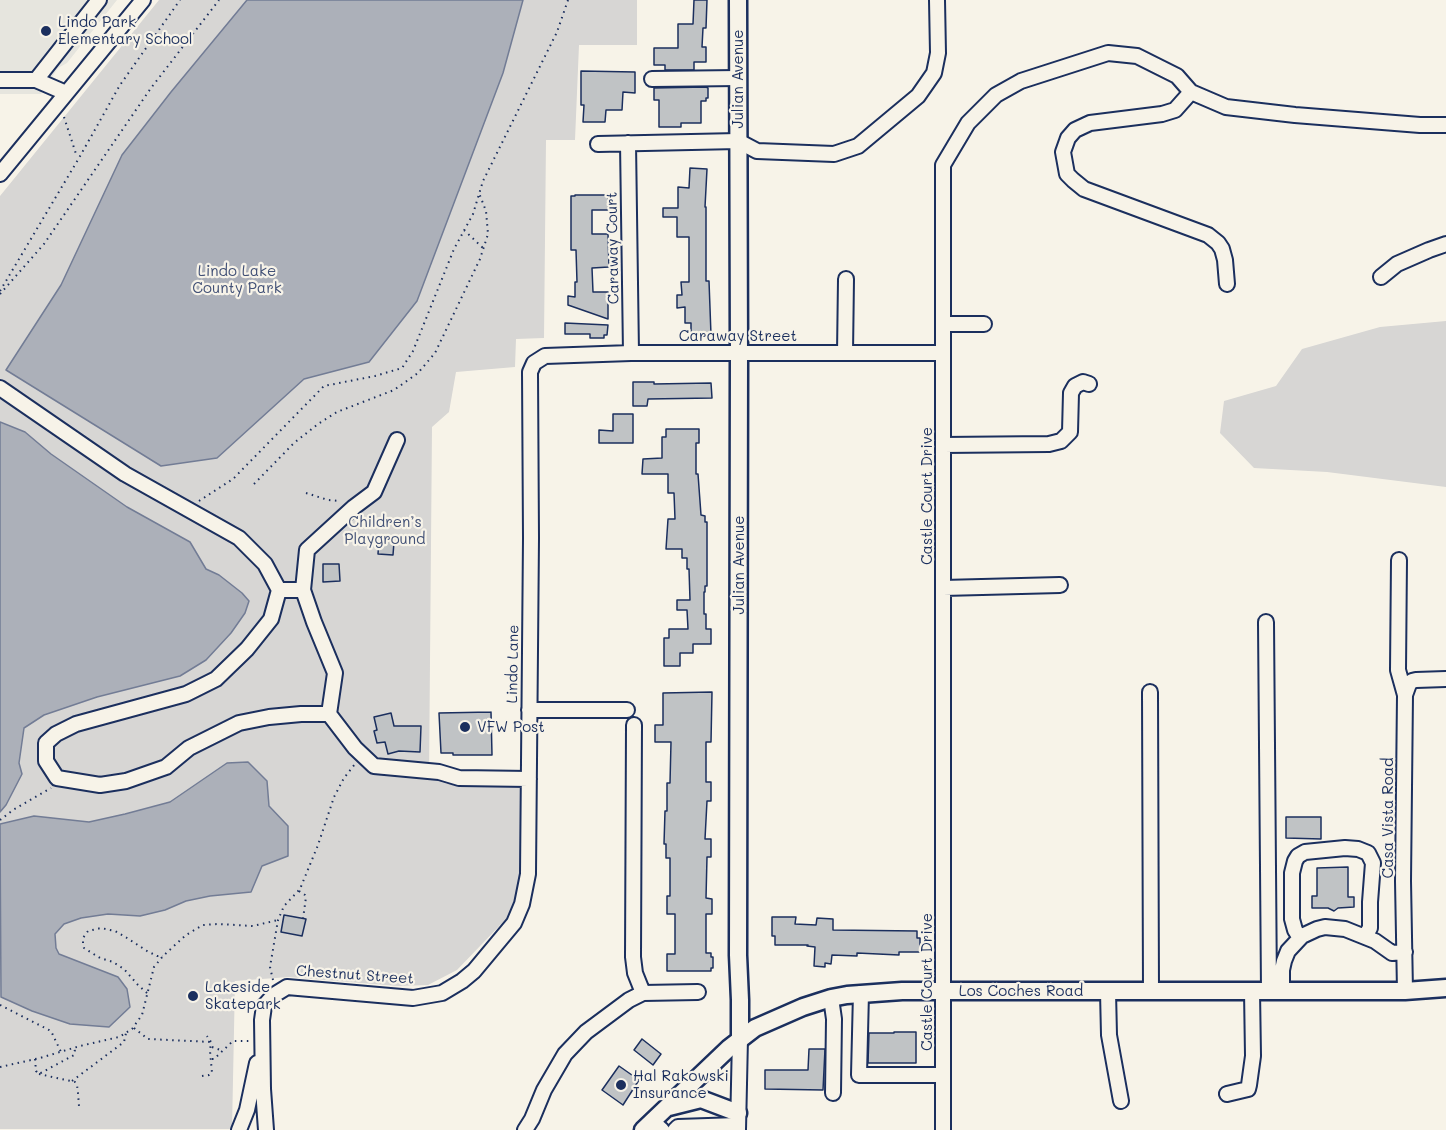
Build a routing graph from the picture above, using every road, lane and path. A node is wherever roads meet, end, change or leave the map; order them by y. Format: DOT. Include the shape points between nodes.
graph roads {
  1 [pos="99,0"];
  2 [pos="143,0"];
  3 [pos="180,0"];
  4 [pos="219,0"];
  5 [pos="568,0"];
  6 [pos="738,0"];
  7 [pos="937,0"];
  8 [pos="652,78"];
  9 [pos="738,78"];
  10 [pos="0,80"];
  11 [pos="36,80"];
  12 [pos="1191,92"];
  13 [pos="66,93"];
  14 [pos="62,112"];
  15 [pos="1446,125"];
  16 [pos="738,141"];
  17 [pos="628,143"];
  18 [pos="598,144"];
  19 [pos="78,159"];
  20 [pos="0,174"];
  21 [pos="479,193"];
  22 [pos="464,230"];
  23 [pos="1446,244"];
  24 [pos="483,248"];
  25 [pos="1381,277"];
  26 [pos="846,279"];
  27 [pos="1227,284"];
  28 [pos="0,292"];
  29 [pos="943,324"];
  30 [pos="984,324"];
  31 [pos="631,352"];
  32 [pos="739,353"];
  33 [pos="845,353"];
  34 [pos="943,353"];
  35 [pos="534,363"];
  36 [pos="1089,384"];
  37 [pos="0,388"];
  38 [pos="397,440"];
  39 [pos="943,445"];
  40 [pos="254,484"];
  41 [pos="306,493"];
  42 [pos="354,507"];
  43 [pos="187,509"];
  44 [pos="1399,560"];
  45 [pos="1060,585"];
  46 [pos="943,588"];
  47 [pos="279,590"];
  48 [pos="303,590"];
  49 [pos="1266,621"];
  50 [pos="1446,678"];
  51 [pos="1150,692"];
  52 [pos="1405,695"];
  53 [pos="529,710"];
  54 [pos="627,710"];
  55 [pos="329,714"];
  56 [pos="634,725"];
  57 [pos="364,757"];
  58 [pos="57,778"];
  59 [pos="529,779"];
  60 [pos="1,820"];
  61 [pos="299,891"];
  62 [pos="303,919"];
  63 [pos="278,922"];
  64 [pos="282,925"];
  65 [pos="1365,936"];
  66 [pos="1300,938"];
  67 [pos="1405,952"];
  68 [pos="163,956"];
  69 [pos="462,981"];
  70 [pos="1446,988"];
  71 [pos="943,991"];
  72 [pos="1252,991"];
  73 [pos="1276,991"];
  74 [pos="1405,991"];
  75 [pos="698,992"];
  76 [pos="1108,992"];
  77 [pos="1152,992"];
  78 [pos="148,993"];
  79 [pos="276,993"];
  80 [pos="643,993"];
  81 [pos="861,993"];
  82 [pos="831,998"];
  83 [pos="0,1005"];
  84 [pos="134,1028"];
  85 [pos="126,1033"];
  86 [pos="207,1036"];
  87 [pos="740,1038"];
  88 [pos="262,1041"];
  89 [pos="211,1042"];
  90 [pos="212,1047"];
  91 [pos="73,1048"];
  92 [pos="223,1051"];
  93 [pos="62,1052"];
  94 [pos="35,1059"];
  95 [pos="212,1059"];
  96 [pos="0,1067"];
  97 [pos="39,1074"];
  98 [pos="943,1075"];
  99 [pos="202,1076"];
  100 [pos="72,1081"];
  101 [pos="833,1093"];
  102 [pos="1227,1094"];
  103 [pos="1121,1101"];
  104 [pos="79,1106"];
  105 [pos="666,1108"];
  106 [pos="738,1123"];
  107 [pos="652,1127"];
  108 [pos="238,1130"];
  109 [pos="266,1130"];
  110 [pos="525,1130"];
  111 [pos="675,1130"];
  112 [pos="943,1130"];
  1 -- 11 [label="street"];
  2 -- 13 [label="street"];
  3 -- 19 [label="path" via="120,85"];
  4 -- 28 [label="path" via="151,88 44,244"];
  5 -- 21 [label="path" via="557,32"];
  6 -- 9 [label="main road, Julian Avenue"];
  7 -- 16 [label="street" via="938,53 934,73 918,96 858,146 834,154 757,151"];
  8 -- 9 [label="street"];
  9 -- 16 [label="main road, Julian Avenue"];
  10 -- 11 [label="street"];
  11 -- 13 [label="street"];
  12 -- 15 [label="street, Castle Court Drive" via="1226,107"];
  12 -- 27 [label="street" via="1175,110 1090,123 1075,130 1064,152 1067,174 1084,189 1208,235 1222,249"];
  12 -- 29 [label="street, Castle Court Drive" via="1177,76 1137,56 1108,53 1021,81 996,95 968,123 943,165"];
  13 -- 20 [label="street"];
  14 -- 19 [label="path"];
  16 -- 17 [label="street"];
  16 -- 32 [label="main road, Julian Avenue"];
  17 -- 18 [label="street"];
  17 -- 31 [label="street, Caraway Court"];
  19 -- 28 [label="path"];
  21 -- 22 [label="path"];
  21 -- 24 [label="path" via="488,234"];
  22 -- 24 [label="path"];
  22 -- 43 [label="path" via="402,368 324,386 233,479"];
  23 -- 25 [label="street" via="1397,264"];
  24 -- 40 [label="path" via="435,354 418,373 394,390 318,424"];
  26 -- 33 [label="street"];
  29 -- 30 [label="street"];
  29 -- 34 [label="street, Castle Court Drive"];
  31 -- 32 [label="street, Caraway Street"];
  31 -- 35 [label="street, Caraway Street" via="545,356"];
  32 -- 33 [label="street, Caraway Street"];
  32 -- 87 [label="main road, Julian Avenue"];
  33 -- 34 [label="street, Caraway Street"];
  34 -- 39 [label="street, Castle Court Drive"];
  35 -- 53 [label="street, Lindo Lane" via="530,372"];
  36 -- 39 [label="street" via="1075,386 1071,393 1070,432 1061,441"];
  37 -- 43 [label="street" via="124,474"];
  38 -- 42 [label="street" via="374,492"];
  39 -- 46 [label="street, Castle Court Drive"];
  41 -- 42 [label="path"];
  42 -- 48 [label="street" via="307,550"];
  43 -- 47 [label="street" via="240,538 266,564"];
  44 -- 52 [label="street, Casa Vista Road" via="1398,670"];
  45 -- 46 [label="street"];
  46 -- 71 [label="street, Castle Court Drive"];
  47 -- 48 [label="street"];
  47 -- 58 [label="street" via="271,619 216,679 186,694 76,724 56,734 46,743 46,761"];
  48 -- 55 [label="street" via="335,673"];
  49 -- 73 [label="street"];
  50 -- 52 [label="street" via="1416,680 1408,684"];
  51 -- 77 [label="street"];
  52 -- 67 [label="street, Casa Vista Road"];
  53 -- 54 [label="street"];
  53 -- 59 [label="street, Lindo Lane"];
  55 -- 57 [label="street"];
  55 -- 58 [label="street" via="238,723 189,748 166,767 126,781 100,785"];
  56 -- 80 [label="street" via="633,957"];
  57 -- 59 [label="street" via="374,766 440,772 459,778"];
  57 -- 61 [label="path" via="352,766 333,797"];
  58 -- 60 [label="path" via="51,788"];
  59 -- 69 [label="street, Lindo Lane" via="528,874 522,904 514,923"];
  61 -- 62 [label="path" via="306,897"];
  61 -- 63 [label="path" via="284,906"];
  63 -- 64 [label="path"];
  63 -- 68 [label="path" via="203,925"];
  63 -- 79 [label="path" via="270,967"];
  65 -- 66 [label="street" via="1326,927"];
  65 -- 66 [label="street" via="1370,928 1371,858 1364,850 1345,848 1305,852 1295,861 1292,919"];
  65 -- 67 [label="street" via="1392,953"];
  66 -- 73 [label="street" via="1288,951"];
  67 -- 74 [label="street, Casa Vista Road"];
  68 -- 78 [label="path" via="154,967"];
  68 -- 78 [label="path" via="101,928 88,931 83,938 84,948 124,969"];
  69 -- 79 [label="street, Chestnut Street" via="442,993 413,998 287,987"];
  70 -- 74 [label="main road, Los Coches Road"];
  71 -- 76 [label="main road, Los Coches Road"];
  71 -- 81 [label="main road, Los Coches Road"];
  71 -- 98 [label="street, Castle Court Drive"];
  72 -- 73 [label="main road, Los Coches Road"];
  72 -- 77 [label="main road, Los Coches Road"];
  72 -- 102 [label="street" via="1250,1085"];
  73 -- 74 [label="main road, Los Coches Road"];
  75 -- 80 [label="street"];
  76 -- 77 [label="main road, Los Coches Road"];
  76 -- 103 [label="street" via="1109,1035"];
  78 -- 84 [label="path"];
  79 -- 88 [label="street" via="264,1006"];
  80 -- 110 [label="street" via="601,1019 565,1054"];
  81 -- 82 [label="main road, Los Coches Road"];
  81 -- 98 [label="street" via="859,1075"];
  82 -- 87 [label="main road, Los Coches Road" via="774,1019"];
  82 -- 101 [label="street"];
  83 -- 93 [label="path" via="51,1031"];
  84 -- 85 [label="path"];
  84 -- 89 [label="path" via="148,1039"];
  85 -- 91 [label="path"];
  85 -- 100 [label="path" via="124,1042"];
  86 -- 89 [label="path"];
  87 -- 105 [label="main road, Los Coches Road"];
  87 -- 106 [label="street, Julian Avenue"];
  88 -- 92 [label="path" via="233,1041"];
  88 -- 108 [label="street" via="247,1110"];
  88 -- 109 [label="street"];
  89 -- 90 [label="path"];
  90 -- 92 [label="path"];
  90 -- 95 [label="path"];
  91 -- 93 [label="path"];
  91 -- 97 [label="path" via="74,1055"];
  92 -- 95 [label="path"];
  93 -- 94 [label="path"];
  94 -- 96 [label="path"];
  94 -- 97 [label="path"];
  95 -- 99 [label="path" via="212,1072"];
  97 -- 100 [label="path"];
  98 -- 112 [label="street, Castle Court Drive"];
  100 -- 104 [label="path" via="77,1085"];
  105 -- 106 [label="main road" via="701,1099"];
  105 -- 107 [label="main road, Los Coches Road"];
  106 -- 111 [label="street"];
}
